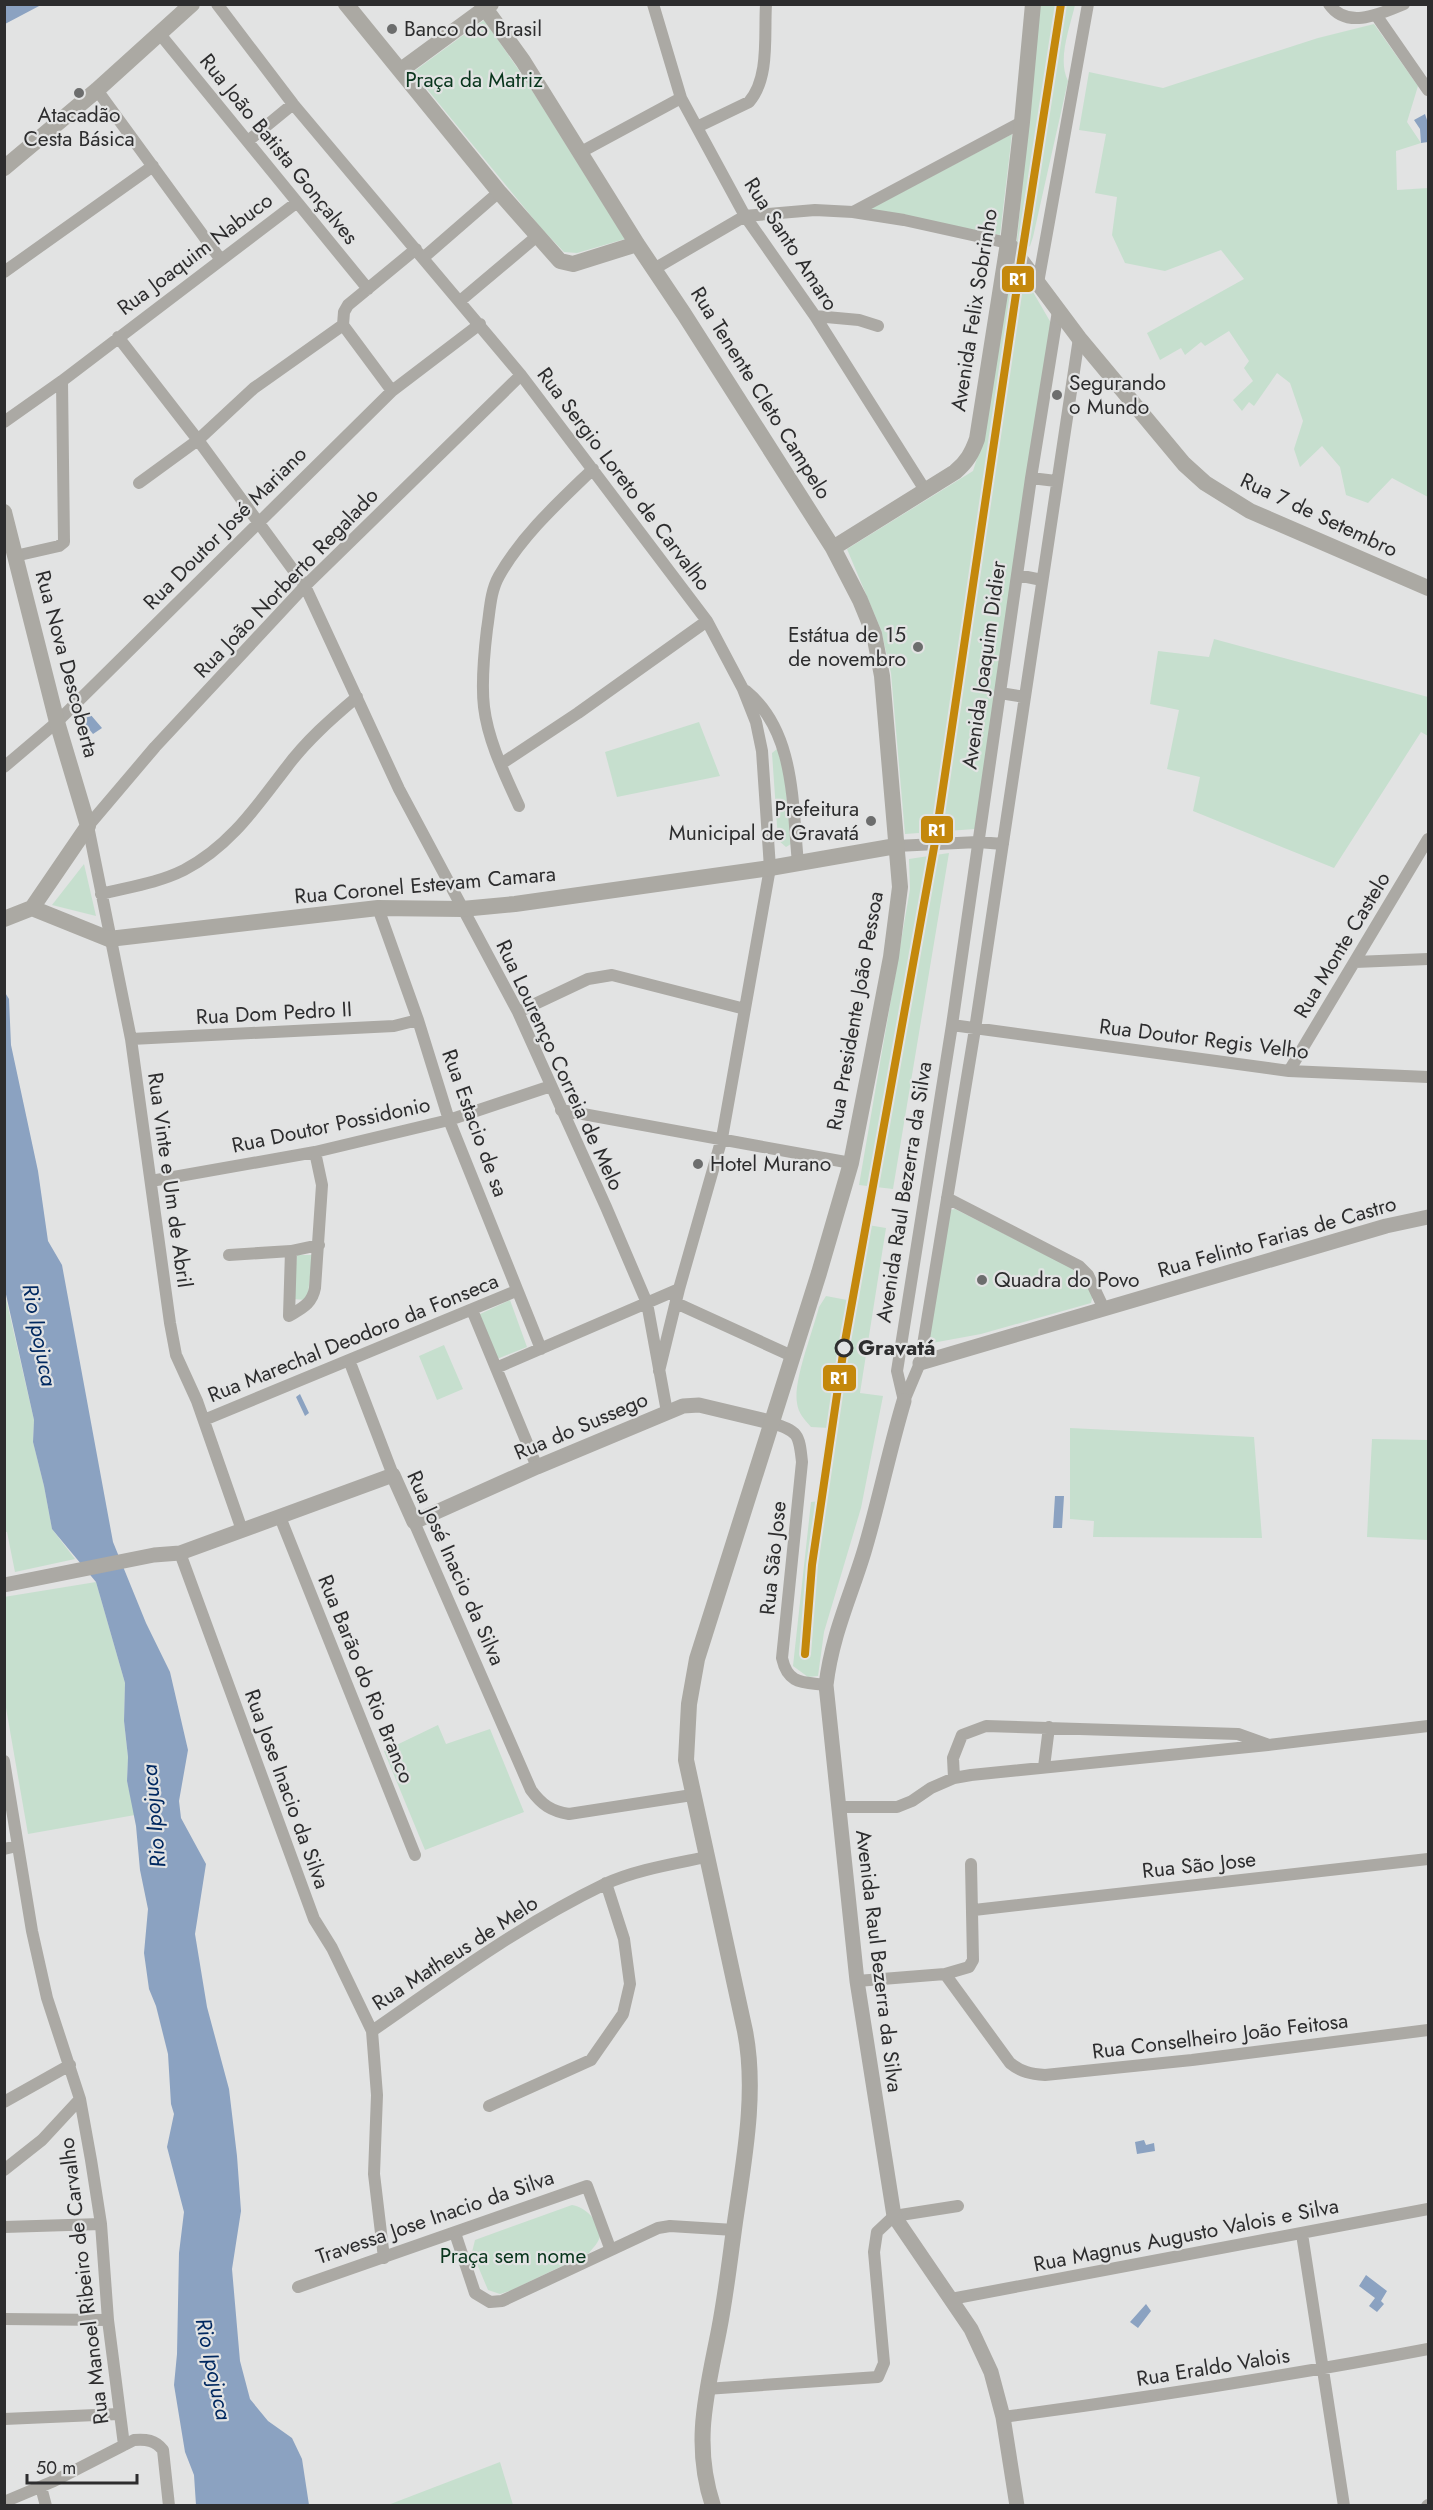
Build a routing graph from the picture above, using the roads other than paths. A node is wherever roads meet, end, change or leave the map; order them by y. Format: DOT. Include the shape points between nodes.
graph roads {
  1 [pos="192,4"];
  2 [pos="217,4"];
  3 [pos="346,4"];
  4 [pos="653,4"];
  5 [pos="766,4"];
  6 [pos="1033,4"];
  7 [pos="1088,4"];
  8 [pos="1329,4"];
  9 [pos="1404,4"];
  10 [pos="486,6"];
  11 [pos="1376,15"];
  12 [pos="159,33"];
  13 [pos="400,70"];
  14 [pos="97,90"];
  15 [pos="1428,90"];
  16 [pos="681,98"];
  17 [pos="293,104"];
  18 [pos="1022,122"];
  19 [pos="697,127"];
  20 [pos="248,141"];
  21 [pos="581,152"];
  22 [pos="153,166"];
  23 [pos="4,168"];
  24 [pos="499,192"];
  25 [pos="296,203"];
  26 [pos="853,212"];
  27 [pos="745,216"];
  28 [pos="536,237"];
  29 [pos="1008,243"];
  30 [pos="637,244"];
  31 [pos="419,254"];
  32 [pos="221,260"];
  33 [pos="654,269"];
  34 [pos="4,272"];
  35 [pos="1038,283"];
  36 [pos="368,289"];
  37 [pos="460,301"];
  38 [pos="1058,312"];
  39 [pos="815,316"];
  40 [pos="480,324"];
  41 [pos="343,325"];
  42 [pos="878,326"];
  43 [pos="118,337"];
  44 [pos="1079,338"];
  45 [pos="521,375"];
  46 [pos="62,381"];
  47 [pos="392,391"];
  48 [pos="4,422"];
  49 [pos="198,440"];
  50 [pos="593,470"];
  51 [pos="1031,478"];
  52 [pos="1056,482"];
  53 [pos="139,483"];
  54 [pos="925,490"];
  55 [pos="4,512"];
  56 [pos="256,523"];
  57 [pos="833,548"];
  58 [pos="15,556"];
  59 [pos="1017,574"];
  60 [pos="1042,580"];
  61 [pos="305,586"];
  62 [pos="1428,588"];
  63 [pos="707,621"];
  64 [pos="743,689"];
  65 [pos="1000,693"];
  66 [pos="357,697"];
  67 [pos="1025,697"];
  68 [pos="57,722"];
  69 [pos="501,764"];
  70 [pos="4,767"];
  71 [pos="519,806"];
  72 [pos="88,826"];
  73 [pos="1428,838"];
  74 [pos="978,842"];
  75 [pos="1003,844"];
  76 [pos="896,846"];
  77 [pos="798,863"];
  78 [pos="770,868"];
  79 [pos="101,894"];
  80 [pos="32,908"];
  81 [pos="378,908"];
  82 [pos="462,909"];
  83 [pos="4,919"];
  84 [pos="109,939"];
  85 [pos="1428,959"];
  86 [pos="1355,962"];
  87 [pos="745,1009"];
  88 [pos="518,1012"];
  89 [pos="418,1020"];
  90 [pos="952,1024"];
  91 [pos="975,1029"];
  92 [pos="131,1039"];
  93 [pos="1289,1071"];
  94 [pos="1428,1077"];
  95 [pos="551,1086"];
  96 [pos="561,1110"];
  97 [pos="449,1120"];
  98 [pos="722,1138"];
  99 [pos="315,1152"];
  100 [pos="932,1152"];
  101 [pos="954,1157"];
  102 [pos="851,1163"];
  103 [pos="151,1181"];
  104 [pos="947,1198"];
  105 [pos="1428,1217"];
  106 [pos="319,1245"];
  107 [pos="291,1251"];
  108 [pos="229,1255"];
  109 [pos="913,1273"];
  110 [pos="934,1276"];
  111 [pos="679,1289"];
  112 [pos="516,1291"];
  113 [pos="647,1303"];
  114 [pos="676,1303"];
  115 [pos="1104,1309"];
  116 [pos="472,1310"];
  117 [pos="541,1349"];
  118 [pos="792,1356"];
  119 [pos="349,1360"];
  120 [pos="920,1363"];
  121 [pos="496,1368"];
  122 [pos="659,1371"];
  123 [pos="897,1371"];
  124 [pos="904,1401"];
  125 [pos="667,1412"];
  126 [pos="204,1420"];
  127 [pos="770,1422"];
  128 [pos="537,1467"];
  129 [pos="393,1475"];
  130 [pos="280,1517"];
  131 [pos="414,1522"];
  132 [pos="242,1530"];
  133 [pos="180,1553"];
  134 [pos="8,1585"];
  135 [pos="826,1685"];
  136 [pos="1428,1726"];
  137 [pos="1049,1727"];
  138 [pos="1268,1745"];
  139 [pos="4,1761"];
  140 [pos="1044,1767"];
  141 [pos="954,1778"];
  142 [pos="692,1795"];
  143 [pos="838,1807"];
  144 [pos="11,1848"];
  145 [pos="415,1855"];
  146 [pos="706,1857"];
  147 [pos="1428,1859"];
  148 [pos="971,1864"];
  149 [pos="606,1883"];
  150 [pos="974,1910"];
  151 [pos="945,1974"];
  152 [pos="857,1981"];
  153 [pos="1428,2030"];
  154 [pos="372,2031"];
  155 [pos="70,2065"];
  156 [pos="80,2099"];
  157 [pos="4,2102"];
  158 [pos="489,2106"];
  159 [pos="4,2170"];
  160 [pos="958,2206"];
  161 [pos="1428,2209"];
  162 [pos="894,2216"];
  163 [pos="100,2224"];
  164 [pos="4,2227"];
  165 [pos="734,2230"];
  166 [pos="455,2233"];
  167 [pos="1302,2234"];
  168 [pos="610,2248"];
  169 [pos="384,2258"];
  170 [pos="298,2287"];
  171 [pos="951,2299"];
  172 [pos="4,2319"];
  173 [pos="108,2320"];
  174 [pos="1428,2349"];
  175 [pos="1323,2369"];
  176 [pos="706,2389"];
  177 [pos="119,2414"];
  178 [pos="1003,2417"];
  179 [pos="4,2419"];
  180 [pos="124,2445"];
  181 [pos="41,2487"];
  182 [pos="4,2502"];
  183 [pos="46,2505"];
  184 [pos="169,2505"];
  185 [pos="712,2505"];
  186 [pos="1017,2505"];
  187 [pos="1344,2505"];
  1 -- 12 [label="main road"];
  2 -- 17 [label="street, Rua Sergio Loreto de Carvalho"];
  3 -- 13 [label="main road"];
  4 -- 16 [label="street, Rua Santo Amaro"];
  5 -- 19 [label="street" via="762,69 754,96"];
  6 -- 18 [label="main road, Avenida Felix Sobrinho"];
  7 -- 35 [label="street"];
  8 -- 11 [label="street" via="1348,18"];
  9 -- 11 [label="street"];
  10 -- 13 [label="main road"];
  10 -- 21 [label="main road, Rua Tenente Cleto Campelo"];
  11 -- 15 [label="street"];
  12 -- 14 [label="main road"];
  12 -- 20 [label="street, Rua João Batista Gonçalves"];
  13 -- 24 [label="main road"];
  14 -- 22 [label="street"];
  14 -- 23 [label="main road"];
  16 -- 19 [label="street, Rua Santo Amaro"];
  16 -- 21 [label="street"];
  17 -- 20 [label="street"];
  17 -- 31 [label="street, Rua Sergio Loreto de Carvalho"];
  18 -- 26 [label="street"];
  18 -- 29 [label="main road, Avenida Felix Sobrinho"];
  19 -- 27 [label="street, Rua Santo Amaro"];
  20 -- 25 [label="street, Rua João Batista Gonçalves"];
  21 -- 30 [label="main road, Rua Tenente Cleto Campelo"];
  22 -- 32 [label="street"];
  22 -- 34 [label="street"];
  24 -- 28 [label="main road"];
  24 -- 31 [label="street"];
  25 -- 32 [label="street, Rua Joaquim Nabuco"];
  25 -- 36 [label="street, Rua João Batista Gonçalves"];
  26 -- 27 [label="street" via="815,210"];
  26 -- 29 [label="street"];
  27 -- 33 [label="street"];
  27 -- 39 [label="street, Rua Santo Amaro"];
  28 -- 30 [label="main road" via="566,263"];
  28 -- 37 [label="street"];
  29 -- 35 [label="main road, Rua 7 de Setembro"];
  29 -- 54 [label="main road, Avenida Felix Sobrinho" via="974,450 955,472"];
  30 -- 33 [label="main road, Rua Tenente Cleto Campelo"];
  31 -- 36 [label="street"];
  31 -- 37 [label="street, Rua Sergio Loreto de Carvalho"];
  32 -- 43 [label="street, Rua Joaquim Nabuco"];
  33 -- 57 [label="main road, Rua Tenente Cleto Campelo"];
  35 -- 38 [label="main road, Rua 7 de Setembro"];
  36 -- 41 [label="street" via="348,305"];
  37 -- 40 [label="street, Rua Sergio Loreto de Carvalho"];
  38 -- 44 [label="main road, Rua 7 de Setembro"];
  38 -- 51 [label="street, Avenida Joaquim Didier"];
  39 -- 42 [label="street"];
  39 -- 54 [label="street, Rua Santo Amaro"];
  40 -- 45 [label="street, Rua Sergio Loreto de Carvalho"];
  40 -- 47 [label="street, Rua Doutor José Mariano"];
  41 -- 47 [label="street"];
  41 -- 49 [label="street" via="254,388"];
  43 -- 46 [label="street, Rua Joaquim Nabuco"];
  43 -- 49 [label="street, Rua Joaquim Nabuco"];
  44 -- 52 [label="street"];
  44 -- 62 [label="main road, Rua 7 de Setembro" via="1184,464 1205,483 1250,511"];
  45 -- 50 [label="street, Rua Sergio Loreto de Carvalho"];
  45 -- 61 [label="street, Rua João Norberto Regalado"];
  46 -- 48 [label="street, Rua Joaquim Nabuco"];
  46 -- 58 [label="street" via="66,537 63,545"];
  47 -- 56 [label="street, Rua Doutor José Mariano"];
  49 -- 53 [label="street"];
  49 -- 56 [label="street, Rua Joaquim Nabuco"];
  50 -- 63 [label="street, Rua Sergio Loreto de Carvalho"];
  50 -- 69 [label="street" via="551,510 503,569 494,589 486,639 484,708"];
  51 -- 52 [label="street"];
  51 -- 59 [label="street, Avenida Joaquim Didier"];
  52 -- 60 [label="street"];
  54 -- 57 [label="main road, Avenida Felix Sobrinho"];
  55 -- 58 [label="main road, Rua Nova Descoberta"];
  56 -- 61 [label="street, Rua Joaquim Nabuco"];
  56 -- 68 [label="street, Rua Doutor José Mariano"];
  57 -- 76 [label="main road, Rua Tenente Cleto Campelo" via="874,634 882,676"];
  58 -- 68 [label="main road, Rua Nova Descoberta"];
  59 -- 60 [label="street"];
  59 -- 65 [label="street, Avenida Joaquim Didier"];
  60 -- 67 [label="street"];
  61 -- 66 [label="street, Rua Lourenço Correia de Melo"];
  61 -- 72 [label="street, Rua João Norberto Regalado" via="155,747"];
  63 -- 64 [label="street, Rua Sergio Loreto de Carvalho"];
  63 -- 69 [label="street"];
  64 -- 77 [label="street, Rua Sergio Loreto de Carvalho" via="768,717 784,753 790,776"];
  64 -- 78 [label="street, Rua Sergio Loreto de Carvalho" via="762,751"];
  65 -- 67 [label="street"];
  65 -- 74 [label="street, Avenida Joaquim Didier"];
  66 -- 79 [label="street" via="318,730 248,818 210,853 183,871"];
  66 -- 82 [label="street, Rua Lourenço Correia de Melo" via="399,789"];
  67 -- 75 [label="street"];
  68 -- 70 [label="street, Rua Doutor José Mariano"];
  68 -- 72 [label="main road, Rua Nova Descoberta"];
  69 -- 71 [label="street"];
  72 -- 79 [label="street, Rua Vinte e Um de Abril"];
  72 -- 80 [label="main road"];
  73 -- 86 [label="street, Rua Monte Castelo"];
  74 -- 75 [label="street"];
  74 -- 76 [label="street"];
  74 -- 90 [label="street, Avenida Joaquim Didier"];
  75 -- 91 [label="street"];
  76 -- 77 [label="main road, Rua Coronel Estevam Camara"];
  76 -- 102 [label="main road, Rua Presidente João Pessoa" via="900,887 894,935"];
  77 -- 78 [label="main road, Rua Coronel Estevam Camara"];
  78 -- 82 [label="main road, Rua Coronel Estevam Camara"];
  78 -- 87 [label="street, Rua Sergio Loreto de Carvalho"];
  79 -- 84 [label="street, Rua Vinte e Um de Abril"];
  80 -- 83 [label="main road"];
  80 -- 84 [label="main road, Rua Coronel Estevam Camara"];
  81 -- 82 [label="main road, Rua Coronel Estevam Camara"];
  81 -- 84 [label="main road, Rua Coronel Estevam Camara"];
  81 -- 89 [label="street, Rua Estacio de sa"];
  82 -- 88 [label="street, Rua Lourenço Correia de Melo"];
  84 -- 92 [label="street, Rua Vinte e Um de Abril"];
  85 -- 86 [label="street"];
  86 -- 93 [label="street, Rua Monte Castelo"];
  87 -- 88 [label="street" via="612,975 588,979"];
  87 -- 98 [label="street, Rua Sergio Loreto de Carvalho"];
  88 -- 95 [label="street, Rua Lourenço Correia de Melo"];
  89 -- 92 [label="street, Rua Dom Pedro II" via="394,1026"];
  89 -- 97 [label="street, Rua Estacio de sa"];
  90 -- 91 [label="street, Rua Doutor Regis Velho"];
  90 -- 100 [label="street, Avenida Raul Bezerra da Silva"];
  91 -- 93 [label="street, Rua Doutor Regis Velho"];
  91 -- 101 [label="street, Avenida Raul Bezerra da Silva"];
  92 -- 103 [label="street, Rua Vinte e Um de Abril"];
  93 -- 94 [label="street, Rua Doutor Regis Velho"];
  95 -- 96 [label="street, Rua Lourenço Correia de Melo"];
  95 -- 97 [label="street, Rua Doutor Possidonio"];
  96 -- 98 [label="street"];
  96 -- 113 [label="street, Rua Lourenço Correia de Melo"];
  97 -- 99 [label="street, Rua Doutor Possidonio"];
  97 -- 112 [label="street, Rua Estacio de sa"];
  98 -- 102 [label="street"];
  98 -- 111 [label="street, Rua Sergio Loreto de Carvalho"];
  99 -- 103 [label="street, Rua Doutor Possidonio"];
  99 -- 106 [label="street" via="322,1185"];
  100 -- 101 [label="street"];
  100 -- 109 [label="street, Avenida Raul Bezerra da Silva"];
  101 -- 104 [label="street, Avenida Raul Bezerra da Silva"];
  102 -- 118 [label="main road, Rua Presidente João Pessoa"];
  103 -- 126 [label="street, Rua Vinte e Um de Abril" via="176,1355"];
  104 -- 110 [label="street, Avenida Raul Bezerra da Silva"];
  104 -- 115 [label="street" via="1079,1266 1088,1275"];
  105 -- 115 [label="street, Rua Felinto Farias de Castro"];
  106 -- 107 [label="street"];
  106 -- 107 [label="street" via="313,1298 289,1316"];
  107 -- 108 [label="street"];
  109 -- 110 [label="street"];
  109 -- 123 [label="street, Avenida Raul Bezerra da Silva"];
  110 -- 120 [label="street, Avenida Raul Bezerra da Silva"];
  111 -- 113 [label="street"];
  111 -- 114 [label="street, Rua Sergio Loreto de Carvalho"];
  112 -- 116 [label="street, Rua Marechal Deodoro da Fonseca"];
  112 -- 117 [label="street, Rua Estacio de sa"];
  113 -- 117 [label="street"];
  113 -- 122 [label="street, Rua Lourenço Correia de Melo"];
  114 -- 118 [label="street"];
  114 -- 122 [label="street, Rua Sergio Loreto de Carvalho"];
  115 -- 120 [label="street, Rua Felinto Farias de Castro"];
  116 -- 119 [label="street, Rua Marechal Deodoro da Fonseca"];
  116 -- 121 [label="street"];
  117 -- 121 [label="street"];
  118 -- 127 [label="main road, Rua Presidente João Pessoa"];
  119 -- 126 [label="street, Rua Marechal Deodoro da Fonseca"];
  119 -- 129 [label="street, Rua José Inacio da Silva"];
  120 -- 123 [label="street"];
  120 -- 124 [label="street, Avenida Raul Bezerra da Silva"];
  121 -- 128 [label="street"];
  122 -- 125 [label="street, Rua Lourenço Correia de Melo"];
  123 -- 124 [label="street, Avenida Raul Bezerra da Silva"];
  124 -- 135 [label="street, Avenida Raul Bezerra da Silva" via="864,1552 838,1622"];
  125 -- 127 [label="street, Rua do Sussego" via="699,1405"];
  125 -- 128 [label="street, Rua do Sussego"];
  126 -- 132 [label="street, Rua Vinte e Um de Abril"];
  127 -- 135 [label="street, Rua São Jose" via="794,1430 800,1439 802,1462 782,1658 785,1672 792,1679"];
  127 -- 142 [label="main road, Rua Presidente João Pessoa" via="697,1659 689,1704 686,1760"];
  128 -- 131 [label="street, Rua do Sussego"];
  129 -- 130 [label="street"];
  129 -- 131 [label="street, Rua José Inacio da Silva"];
  130 -- 132 [label="street"];
  130 -- 145 [label="street, Rua Barão do Rio Branco"];
  131 -- 142 [label="street, Rua José Inacio da Silva" via="531,1790 541,1804 569,1814"];
  132 -- 133 [label="street"];
  133 -- 134 [label="street"];
  133 -- 154 [label="street, Rua Jose Inacio da Silva" via="314,1919"];
  135 -- 143 [label="street, Avenida Raul Bezerra da Silva"];
  136 -- 138 [label="street"];
  137 -- 138 [label="street" via="1238,1734"];
  137 -- 140 [label="street"];
  137 -- 141 [label="street" via="986,1726 962,1735 953,1758"];
  138 -- 140 [label="street"];
  139 -- 144 [label="street, Rua Manoel Ribeiro de Carvalho"];
  140 -- 141 [label="street"];
  141 -- 143 [label="street" via="897,1807"];
  142 -- 146 [label="main road, Rua Presidente João Pessoa"];
  143 -- 152 [label="street, Avenida Raul Bezerra da Silva"];
  144 -- 155 [label="street, Rua Manoel Ribeiro de Carvalho" via="47,1998"];
  146 -- 149 [label="street, Rua Matheus de Melo"];
  146 -- 165 [label="main road, Rua Presidente João Pessoa" via="748,2045 748,2106"];
  147 -- 150 [label="street, Rua São Jose"];
  148 -- 150 [label="street"];
  149 -- 154 [label="street, Rua Matheus de Melo" via="464,1968"];
  149 -- 158 [label="street" via="624,1939 630,1984 623,2014 591,2060"];
  150 -- 151 [label="street" via="973,1960 964,1970"];
  151 -- 152 [label="street"];
  151 -- 153 [label="street, Rua Conselheiro João Feitosa" via="1010,2063 1030,2074 1192,2060"];
  152 -- 162 [label="street, Avenida Raul Bezerra da Silva"];
  154 -- 169 [label="street, Rua Matheus de Melo" via="377,2096 374,2174"];
  155 -- 156 [label="street, Rua Manoel Ribeiro de Carvalho"];
  155 -- 157 [label="street"];
  156 -- 159 [label="street" via="42,2140"];
  156 -- 163 [label="street, Rua Manoel Ribeiro de Carvalho"];
  160 -- 162 [label="street"];
  161 -- 167 [label="street, Rua Magnus Augusto Valois e Silva"];
  162 -- 171 [label="street, Avenida Raul Bezerra da Silva"];
  162 -- 176 [label="street" via="877,2232 874,2241 882,2372 872,2379"];
  163 -- 164 [label="street"];
  163 -- 173 [label="street, Rua Manoel Ribeiro de Carvalho"];
  165 -- 168 [label="street" via="670,2226"];
  165 -- 176 [label="main road, Rua Presidente João Pessoa"];
  166 -- 168 [label="street, Travessa Jose Inacio da Silva" via="587,2186"];
  166 -- 168 [label="street" via="475,2293 490,2302 502,2301"];
  166 -- 169 [label="street, Travessa Jose Inacio da Silva"];
  167 -- 171 [label="street, Rua Magnus Augusto Valois e Silva"];
  167 -- 175 [label="street"];
  169 -- 170 [label="street, Travessa Jose Inacio da Silva"];
  171 -- 178 [label="street, Avenida Raul Bezerra da Silva" via="971,2329 991,2372"];
  172 -- 173 [label="street"];
  173 -- 177 [label="street, Rua Manoel Ribeiro de Carvalho"];
  174 -- 175 [label="street, Rua Eraldo Valois"];
  175 -- 178 [label="street, Rua Eraldo Valois"];
  175 -- 187 [label="street"];
  176 -- 185 [label="main road, Rua Presidente João Pessoa" via="701,2453"];
  177 -- 179 [label="street"];
  177 -- 180 [label="street, Rua Manoel Ribeiro de Carvalho"];
  178 -- 186 [label="street, Avenida Raul Bezerra da Silva"];
  180 -- 181 [label="street"];
  180 -- 184 [label="street" via="134,2440 150,2440 163,2450"];
  181 -- 182 [label="street"];
  181 -- 183 [label="street"];
}
